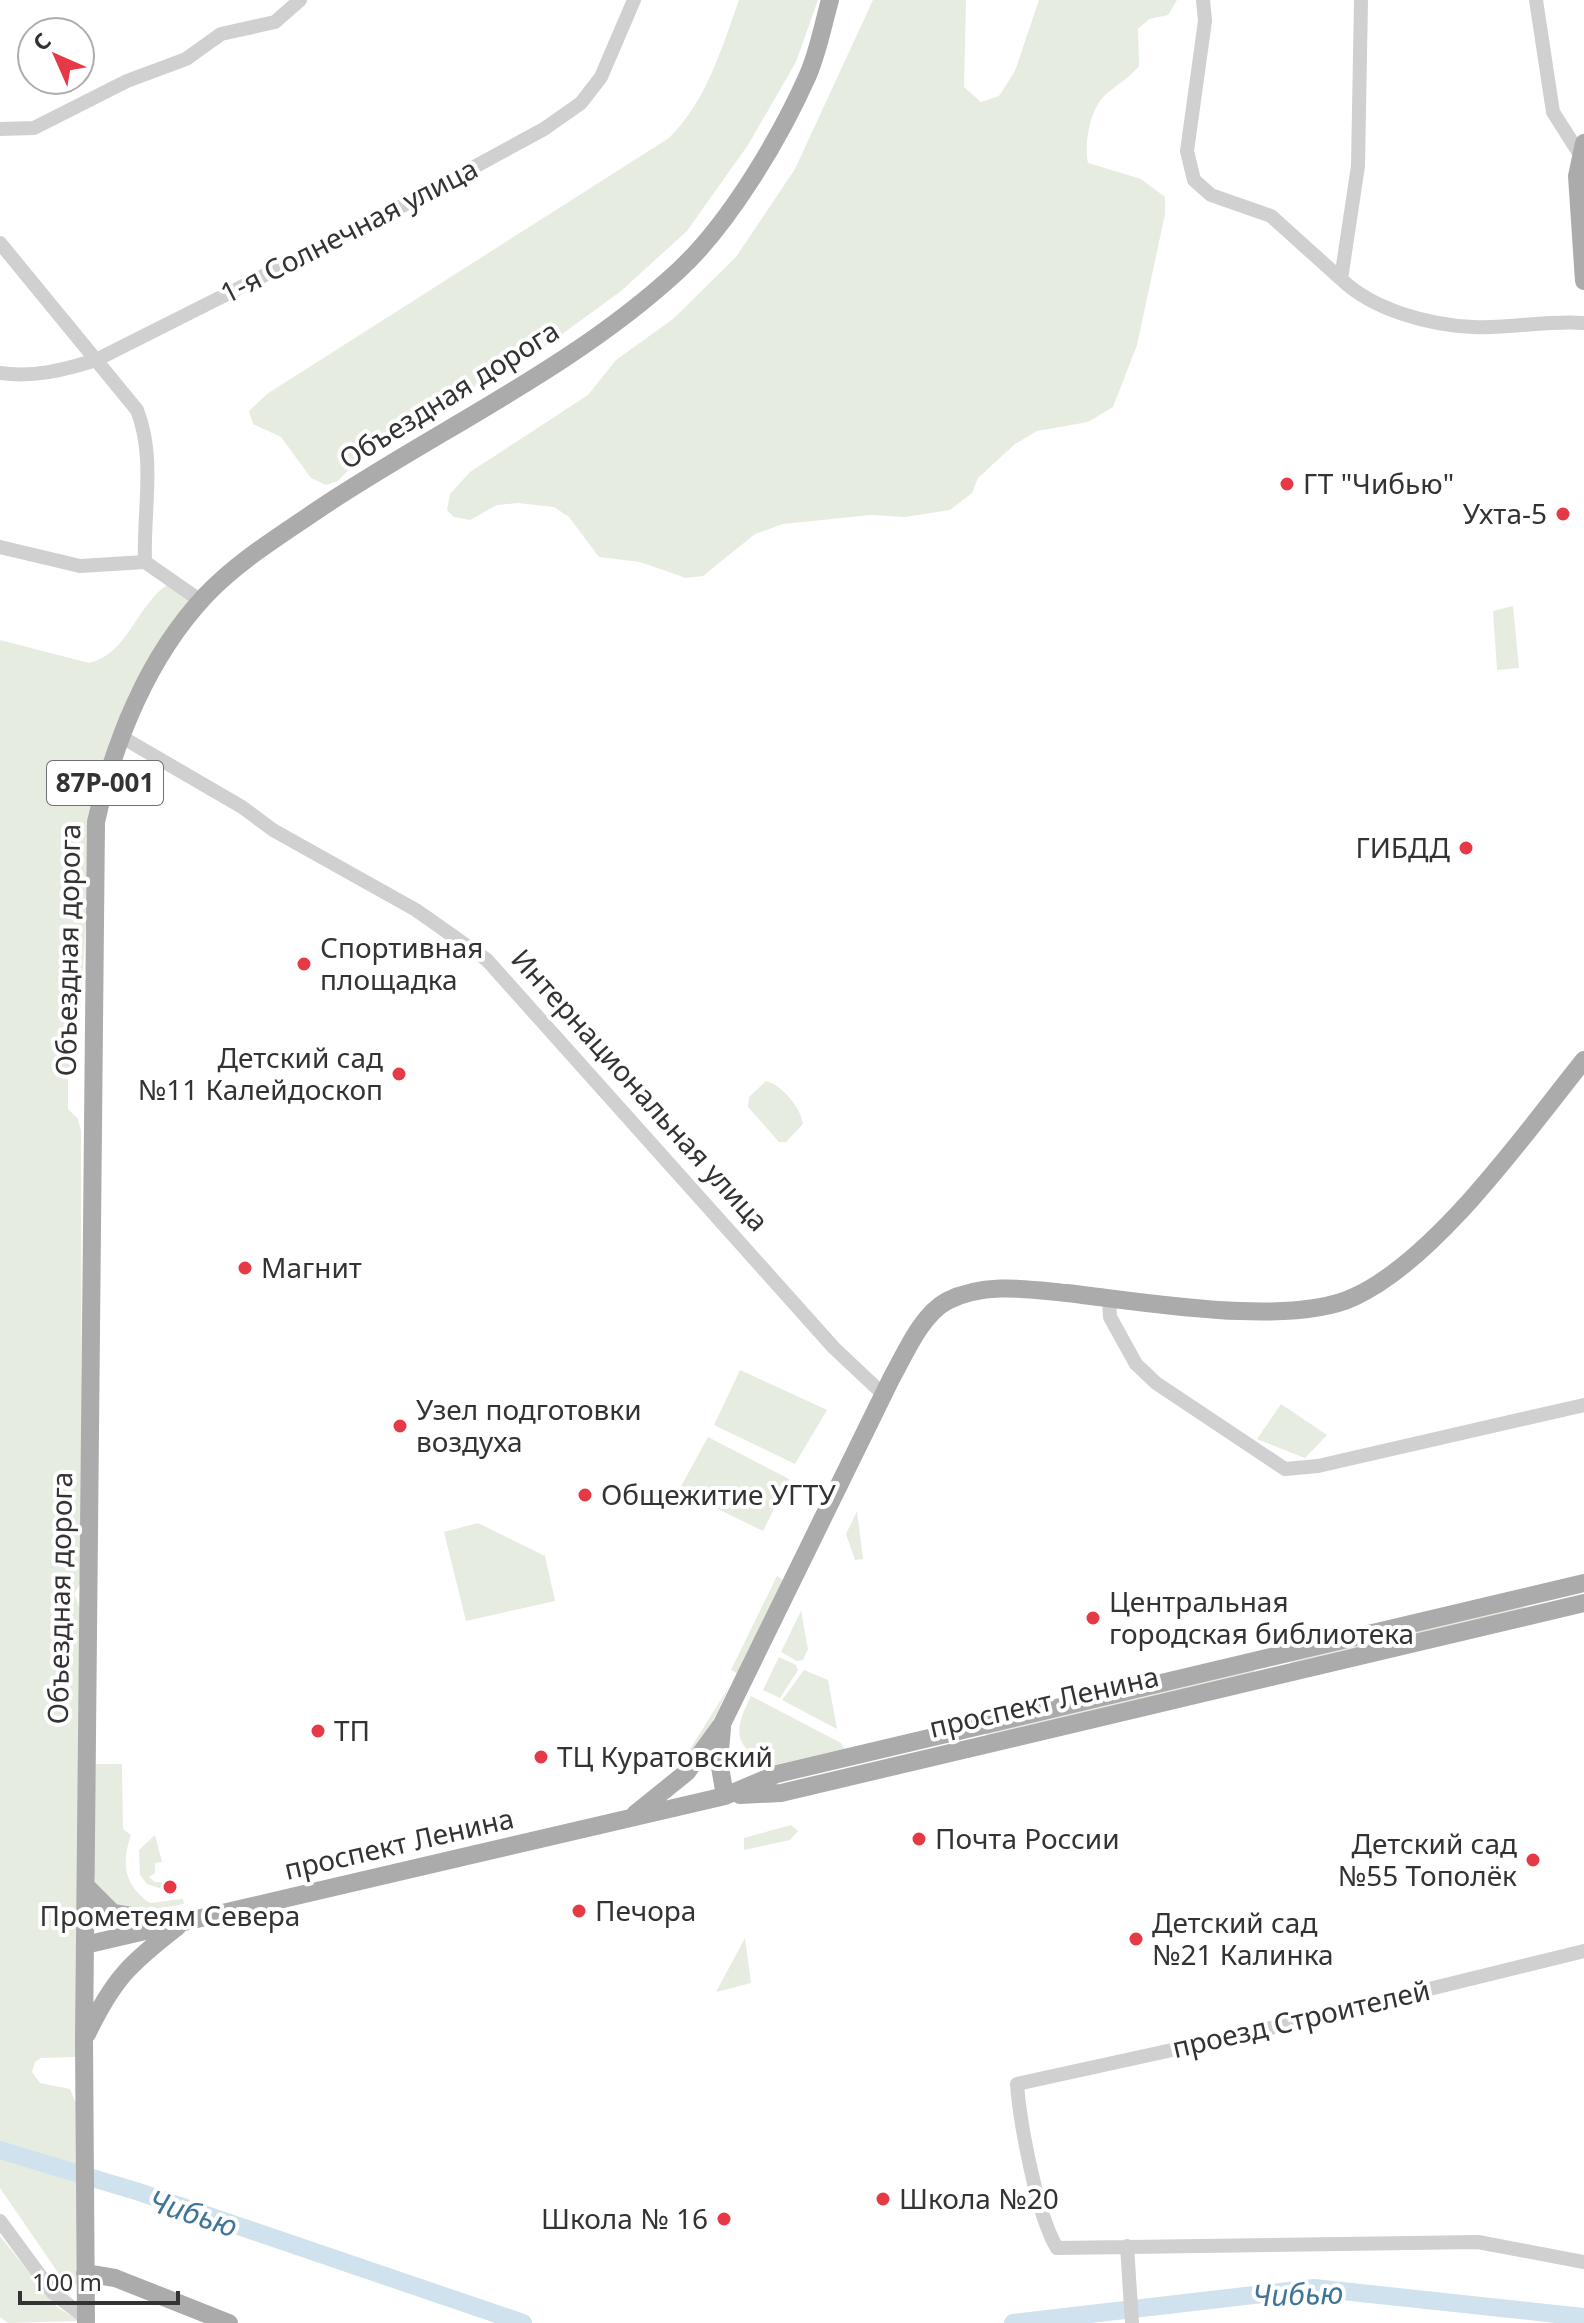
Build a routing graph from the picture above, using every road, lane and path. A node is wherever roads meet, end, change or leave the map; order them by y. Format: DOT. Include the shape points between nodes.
graph roads {
  1 [pos="300,0"];
  2 [pos="634,0"];
  3 [pos="830,0"];
  4 [pos="1203,0"];
  5 [pos="1361,0"];
  6 [pos="1536,0"];
  7 [pos="0,129"];
  8 [pos="1582,148"];
  9 [pos="0,243"];
  10 [pos="1341,279"];
  11 [pos="1584,281"];
  12 [pos="1584,323"];
  13 [pos="96,360"];
  14 [pos="0,373"];
  15 [pos="0,547"];
  16 [pos="145,562"];
  17 [pos="201,601"];
  18 [pos="120,736"];
  19 [pos="1584,1060"];
  20 [pos="1109,1298"];
  21 [pos="883,1394"];
  22 [pos="1584,1405"];
  23 [pos="1584,1583"];
  24 [pos="1584,1603"];
  25 [pos="1277,1656"];
  26 [pos="1281,1675"];
  27 [pos="722,1724"];
  28 [pos="725,1796"];
  29 [pos="630,1818"];
  30 [pos="86,1886"];
  31 [pos="182,1923"];
  32 [pos="85,1945"];
  33 [pos="1584,1951"];
  34 [pos="84,2041"];
  35 [pos="0,2221"];
  36 [pos="1127,2246"];
  37 [pos="1584,2262"];
  38 [pos="85,2273"];
  39 [pos="86,2320"];
  40 [pos="229,2323"];
  41 [pos="1132,2323"];
  1 -- 7 [label="street" via="275,22 221,34 186,59 127,81 34,128"];
  2 -- 13 [label="street, 1-я Солнечная улица" via="601,77 581,103 544,129"];
  3 -- 17 [label="main road, Объездная дорога / 87Р-001" via="809,73 752,181 680,270 598,336 361,480 269,543"];
  4 -- 10 [label="street" via="1205,21 1187,151 1194,180 1211,195 1271,216"];
  5 -- 10 [label="street" via="1358,166"];
  6 -- 8 [label="street" via="1553,112"];
  8 -- 11 [label="main road" via="1577,176"];
  9 -- 13 [label="street"];
  10 -- 12 [label="street" via="1384,307 1427,320 1472,328"];
  13 -- 14 [label="street, 1-я Солнечная улица" via="21,376"];
  13 -- 16 [label="street" via="137,410 145,430"];
  15 -- 16 [label="street" via="80,566"];
  16 -- 17 [label="street"];
  17 -- 18 [label="main road, Объездная дорога / 87Р-001" via="161,656"];
  18 -- 21 [label="street, Интернациональная улица" via="416,910 487,960 834,1348"];
  18 -- 30 [label="main road, Объездная дорога / 87Р-001" via="96,822"];
  19 -- 20 [label="main road" via="1426,1247 1384,1281 1352,1298 1323,1307 1228,1311"];
  20 -- 21 [label="main road" via="978,1289 945,1302 917,1334"];
  20 -- 22 [label="street" via="1110,1317 1136,1364 1156,1383 1285,1469"];
  21 -- 27 [label="main road"];
  23 -- 25 [label="main road, проспект Ленина"];
  24 -- 26 [label="main road, проспект Ленина"];
  25 -- 26 [label="main road"];
  25 -- 28 [label="main road, проспект Ленина" via="777,1774"];
  26 -- 28 [label="main road, проспект Ленина" via="781,1793"];
  27 -- 28 [label="main road" via="719,1761"];
  27 -- 29 [label="main road" via="687,1772"];
  28 -- 29 [label="main road, проспект Ленина"];
  29 -- 31 [label="main road, проспект Ленина"];
  30 -- 31 [label="main road" via="113,1913"];
  30 -- 32 [label="main road, 87Р-001"];
  31 -- 32 [label="main road, проспект Ленина"];
  31 -- 34 [label="main road" via="131,1962 108,1991"];
  32 -- 34 [label="main road, 87Р-001"];
  33 -- 36 [label="street, проезд Строителей" via="1017,2084 1029,2154 1057,2248"];
  34 -- 38 [label="main road, 87Р-001"];
  35 -- 39 [label="street" via="53,2293"];
  36 -- 37 [label="street" via="1478,2242"];
  36 -- 41 [label="street"];
  38 -- 39 [label="main road, 87Р-001"];
  38 -- 40 [label="main road" via="115,2278"];
}
